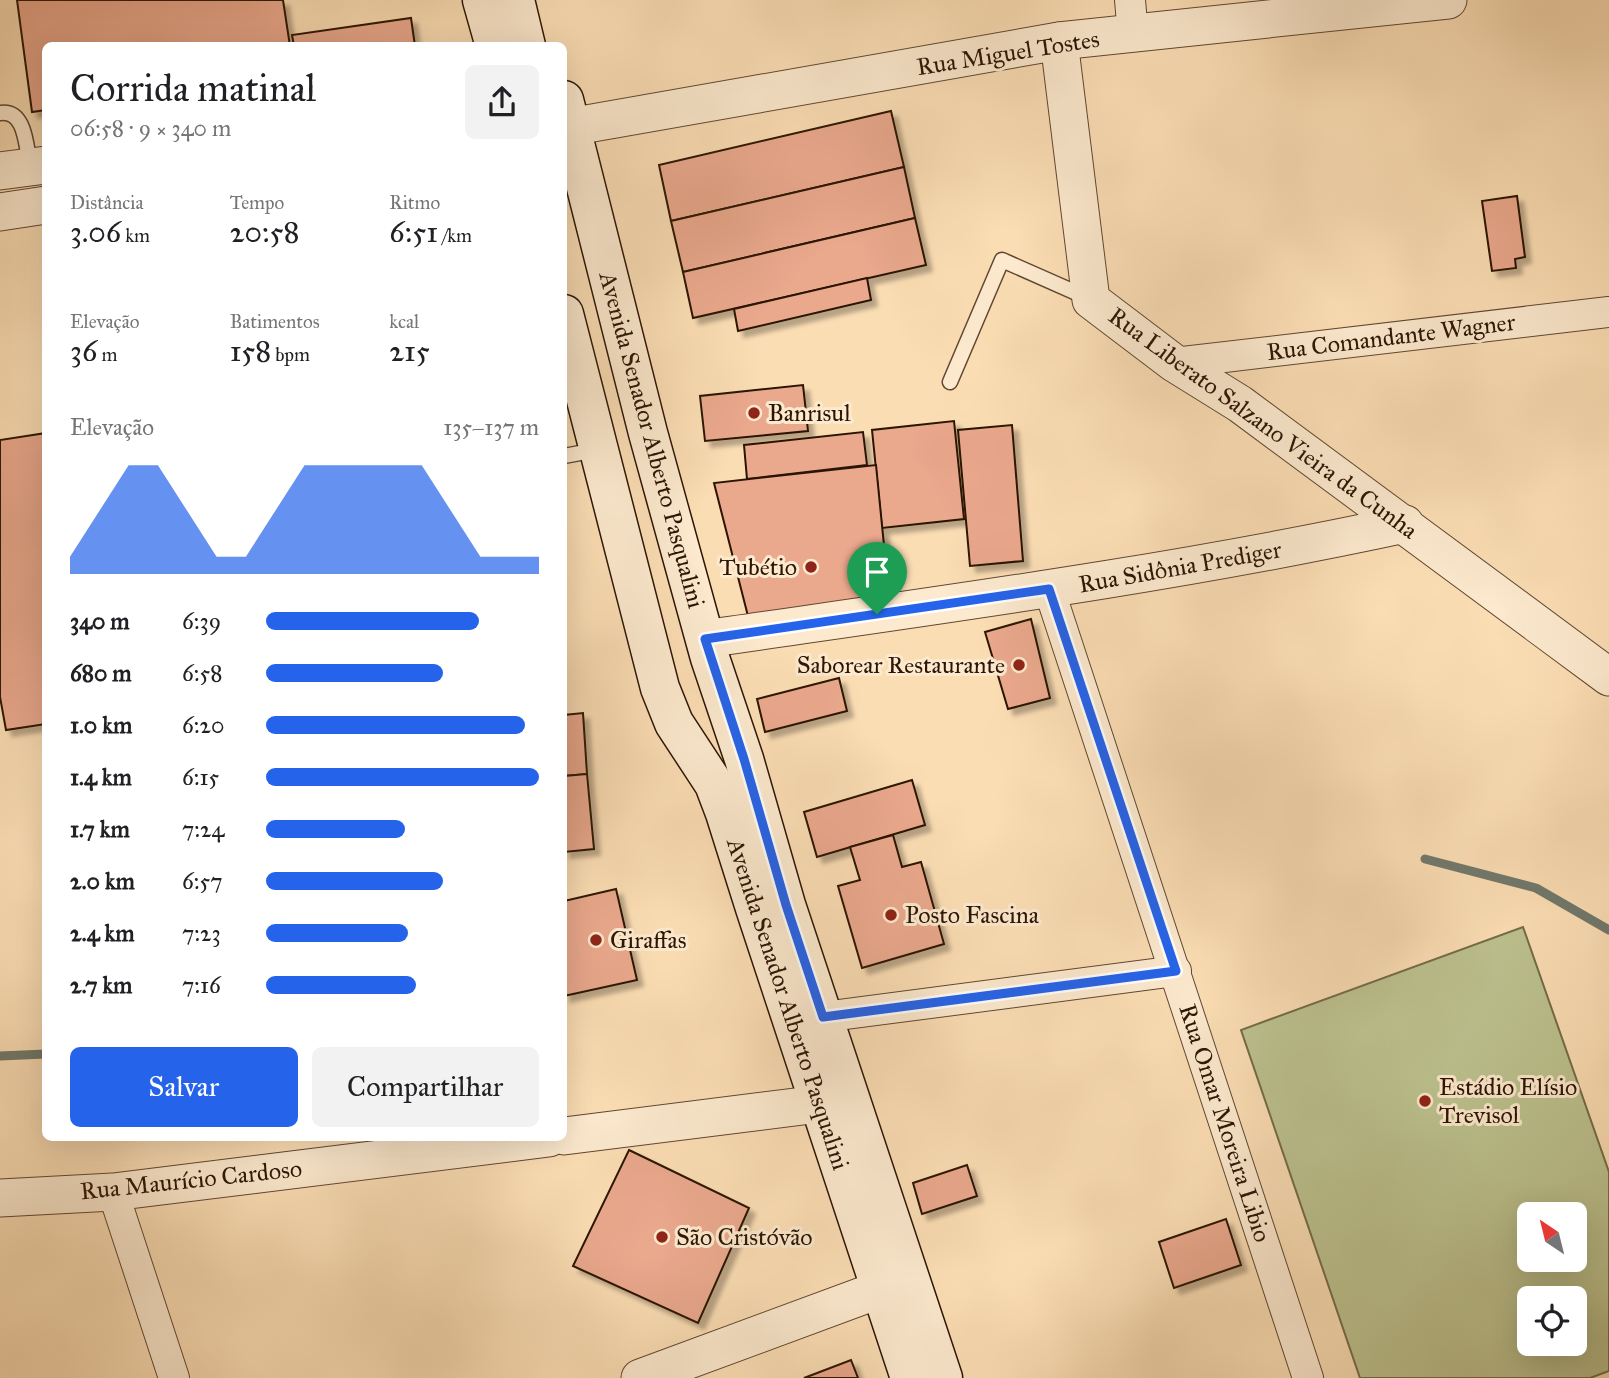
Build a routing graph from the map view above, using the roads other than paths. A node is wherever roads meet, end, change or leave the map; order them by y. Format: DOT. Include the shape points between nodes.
graph roads {
  1 [pos="482,0"];
  2 [pos="515,0"];
  3 [pos="540,0"];
  4 [pos="1448,0"];
  5 [pos="1132,18"];
  6 [pos="1059,41"];
  7 [pos="494,42"];
  8 [pos="525,42"];
  9 [pos="550,42"];
  10 [pos="0,113"];
  11 [pos="567,118"];
  12 [pos="567,126"];
  13 [pos="25,168"];
  14 [pos="567,190"];
  15 [pos="42,206"];
  16 [pos="0,212"];
  17 [pos="1091,300"];
  18 [pos="1609,312"];
  19 [pos="567,341"];
  20 [pos="1174,363"];
  21 [pos="571,376"];
  22 [pos="950,382"];
  23 [pos="582,453"];
  24 [pos="1405,524"];
  25 [pos="691,587"];
  26 [pos="1049,589"];
  27 [pos="705,639"];
  28 [pos="657,672"];
  29 [pos="1609,677"];
  30 [pos="1176,971"];
  31 [pos="823,1017"];
  32 [pos="819,1104"];
  33 [pos="567,1136"];
  34 [pos="525,1141"];
  35 [pos="113,1192"];
  36 [pos="0,1198"];
  37 [pos="881,1289"];
  38 [pos="174,1378"];
  39 [pos="640,1378"];
  40 [pos="911,1378"];
  41 [pos="943,1378"];
  42 [pos="1308,1378"];
  1 -- 7 [label="main road"];
  2 -- 8 [label="main road"];
  3 -- 9 [label="main road"];
  4 -- 5 [label="street, Rua Miguel Tostes"];
  5 -- 6 [label="street, Rua Miguel Tostes"];
  6 -- 11 [label="street, Rua Miguel Tostes"];
  6 -- 17 [label="street, Rua Liberato Salzano Vieira da Cunha"];
  10 -- 13 [label="lane" via="16,116 21,124"];
  12 -- 25 [label="main road, Avenida Senador Alberto Pasqualini"];
  14 -- 25 [label="main road" via="649,510 667,551"];
  15 -- 16 [label="street"];
  17 -- 20 [label="street, Rua Liberato Salzano Vieira da Cunha"];
  17 -- 22 [label="lane" via="1002,260"];
  18 -- 20 [label="street, Rua Comandante Wagner"];
  19 -- 21 [label="main road, Avenida Senador Alberto Pasqualini"];
  20 -- 24 [label="street, Rua Liberato Salzano Vieira da Cunha" via="1241,404"];
  21 -- 23 [label="main road, Avenida Senador Alberto Pasqualini"];
  23 -- 28 [label="main road, Avenida Senador Alberto Pasqualini"];
  24 -- 26 [label="street, Rua Sidônia Prediger"];
  24 -- 29 [label="street, Rua Liberato Salzano Vieira da Cunha"];
  25 -- 27 [label="main road, Avenida Senador Alberto Pasqualini"];
  26 -- 27 [label="street, Rua Sidônia Prediger"];
  26 -- 30 [label="street, Rua Omar Moreira Libio"];
  27 -- 28 [label="main road" via="676,645"];
  27 -- 31 [label="main road, Avenida Senador Alberto Pasqualini"];
  28 -- 32 [label="main road, Avenida Senador Alberto Pasqualini" via="674,723 714,785 725,813"];
  30 -- 31 [label="street"];
  30 -- 42 [label="street, Rua Omar Moreira Libio"];
  31 -- 41 [label="main road, Avenida Senador Alberto Pasqualini"];
  32 -- 33 [label="street"];
  32 -- 37 [label="main road, Avenida Senador Alberto Pasqualini"];
  34 -- 35 [label="street, Rua Maurício Cardoso"];
  35 -- 36 [label="street, Rua Maurício Cardoso"];
  35 -- 38 [label="street"];
  37 -- 39 [label="street"];
  37 -- 40 [label="main road, Avenida Senador Alberto Pasqualini"];
}
